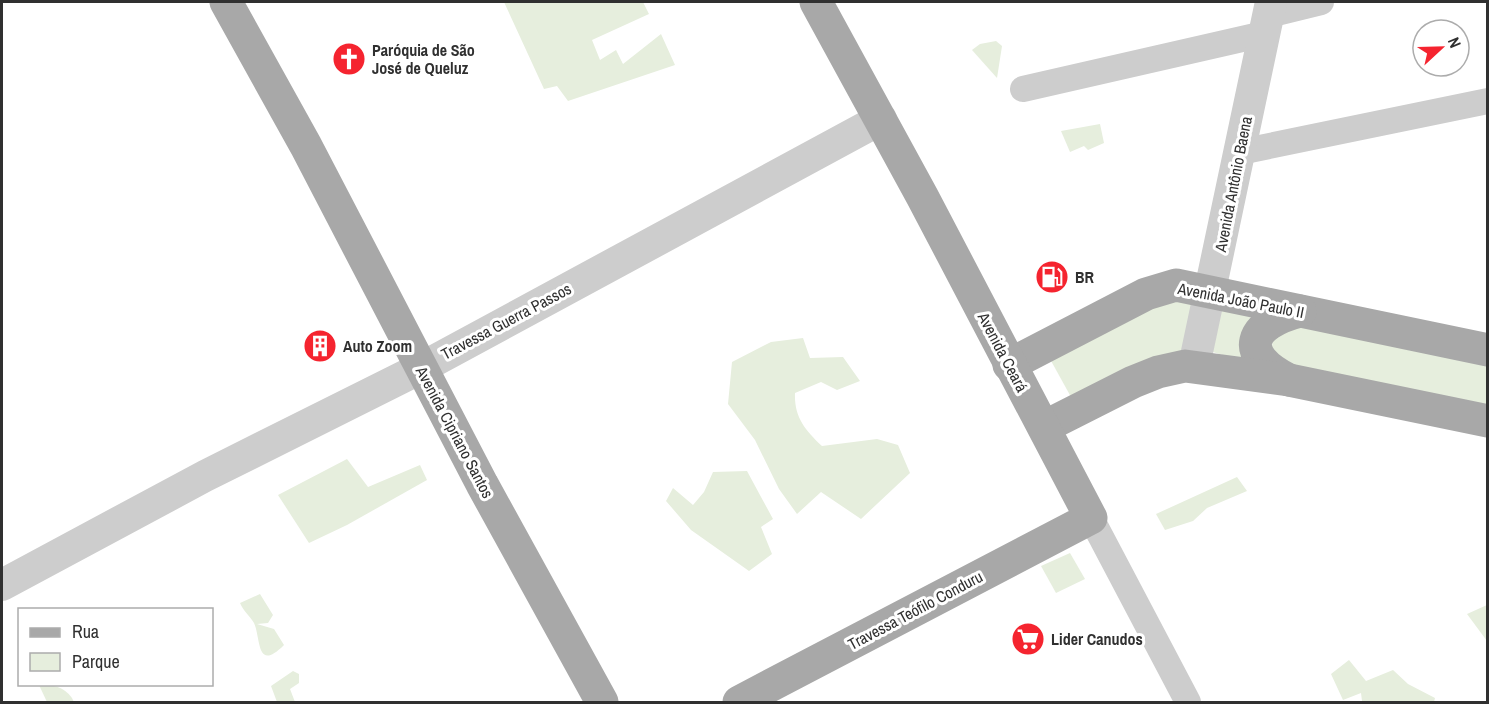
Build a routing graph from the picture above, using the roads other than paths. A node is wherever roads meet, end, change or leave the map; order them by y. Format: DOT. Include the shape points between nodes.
graph roads {
  1 [pos="226,2"];
  2 [pos="816,2"];
  3 [pos="1321,2"];
  4 [pos="1268,17"];
  5 [pos="1023,89"];
  6 [pos="1488,100"];
  7 [pos="881,119"];
  8 [pos="1240,152"];
  9 [pos="1211,291"];
  10 [pos="1300,311"];
  11 [pos="1488,350"];
  12 [pos="1009,365"];
  13 [pos="1194,366"];
  14 [pos="421,368"];
  15 [pos="1289,380"];
  16 [pos="1488,421"];
  17 [pos="1044,427"];
  18 [pos="1091,518"];
  19 [pos="2,585"];
  20 [pos="602,702"];
  21 [pos="739,702"];
  22 [pos="1188,702"];
  1 -- 14 [label="main road, Avenida Cipriano Santos"];
  2 -- 7 [label="main road, Avenida Ceará"];
  3 -- 4 [label="street"];
  4 -- 5 [label="street"];
  4 -- 8 [label="street, Avenida Antônio Baena"];
  6 -- 8 [label="street"];
  7 -- 12 [label="main road, Avenida Ceará"];
  7 -- 14 [label="street, Travessa Guerra Passos"];
  8 -- 9 [label="street, Avenida Antônio Baena"];
  9 -- 10 [label="main road, Avenida João Paulo II"];
  9 -- 12 [label="main road, Avenida João Paulo II" via="1176,285 1162,288"];
  9 -- 13 [label="street, Avenida Antônio Baena"];
  10 -- 11 [label="main road, Avenida João Paulo II"];
  10 -- 15 [label="main road" via="1275,318 1265,325 1256,341 1263,362"];
  12 -- 17 [label="main road, Avenida Ceará"];
  13 -- 15 [label="main road"];
  13 -- 17 [label="main road" via="1158,372"];
  14 -- 19 [label="street, Travessa Guerra Passos" via="205,476"];
  14 -- 20 [label="main road, Avenida Cipriano Santos"];
  15 -- 16 [label="main road"];
  17 -- 18 [label="main road, Avenida Ceará"];
  18 -- 21 [label="main road, Travessa Teófilo Conduru"];
  18 -- 22 [label="street, Avenida Ceará"];
}
